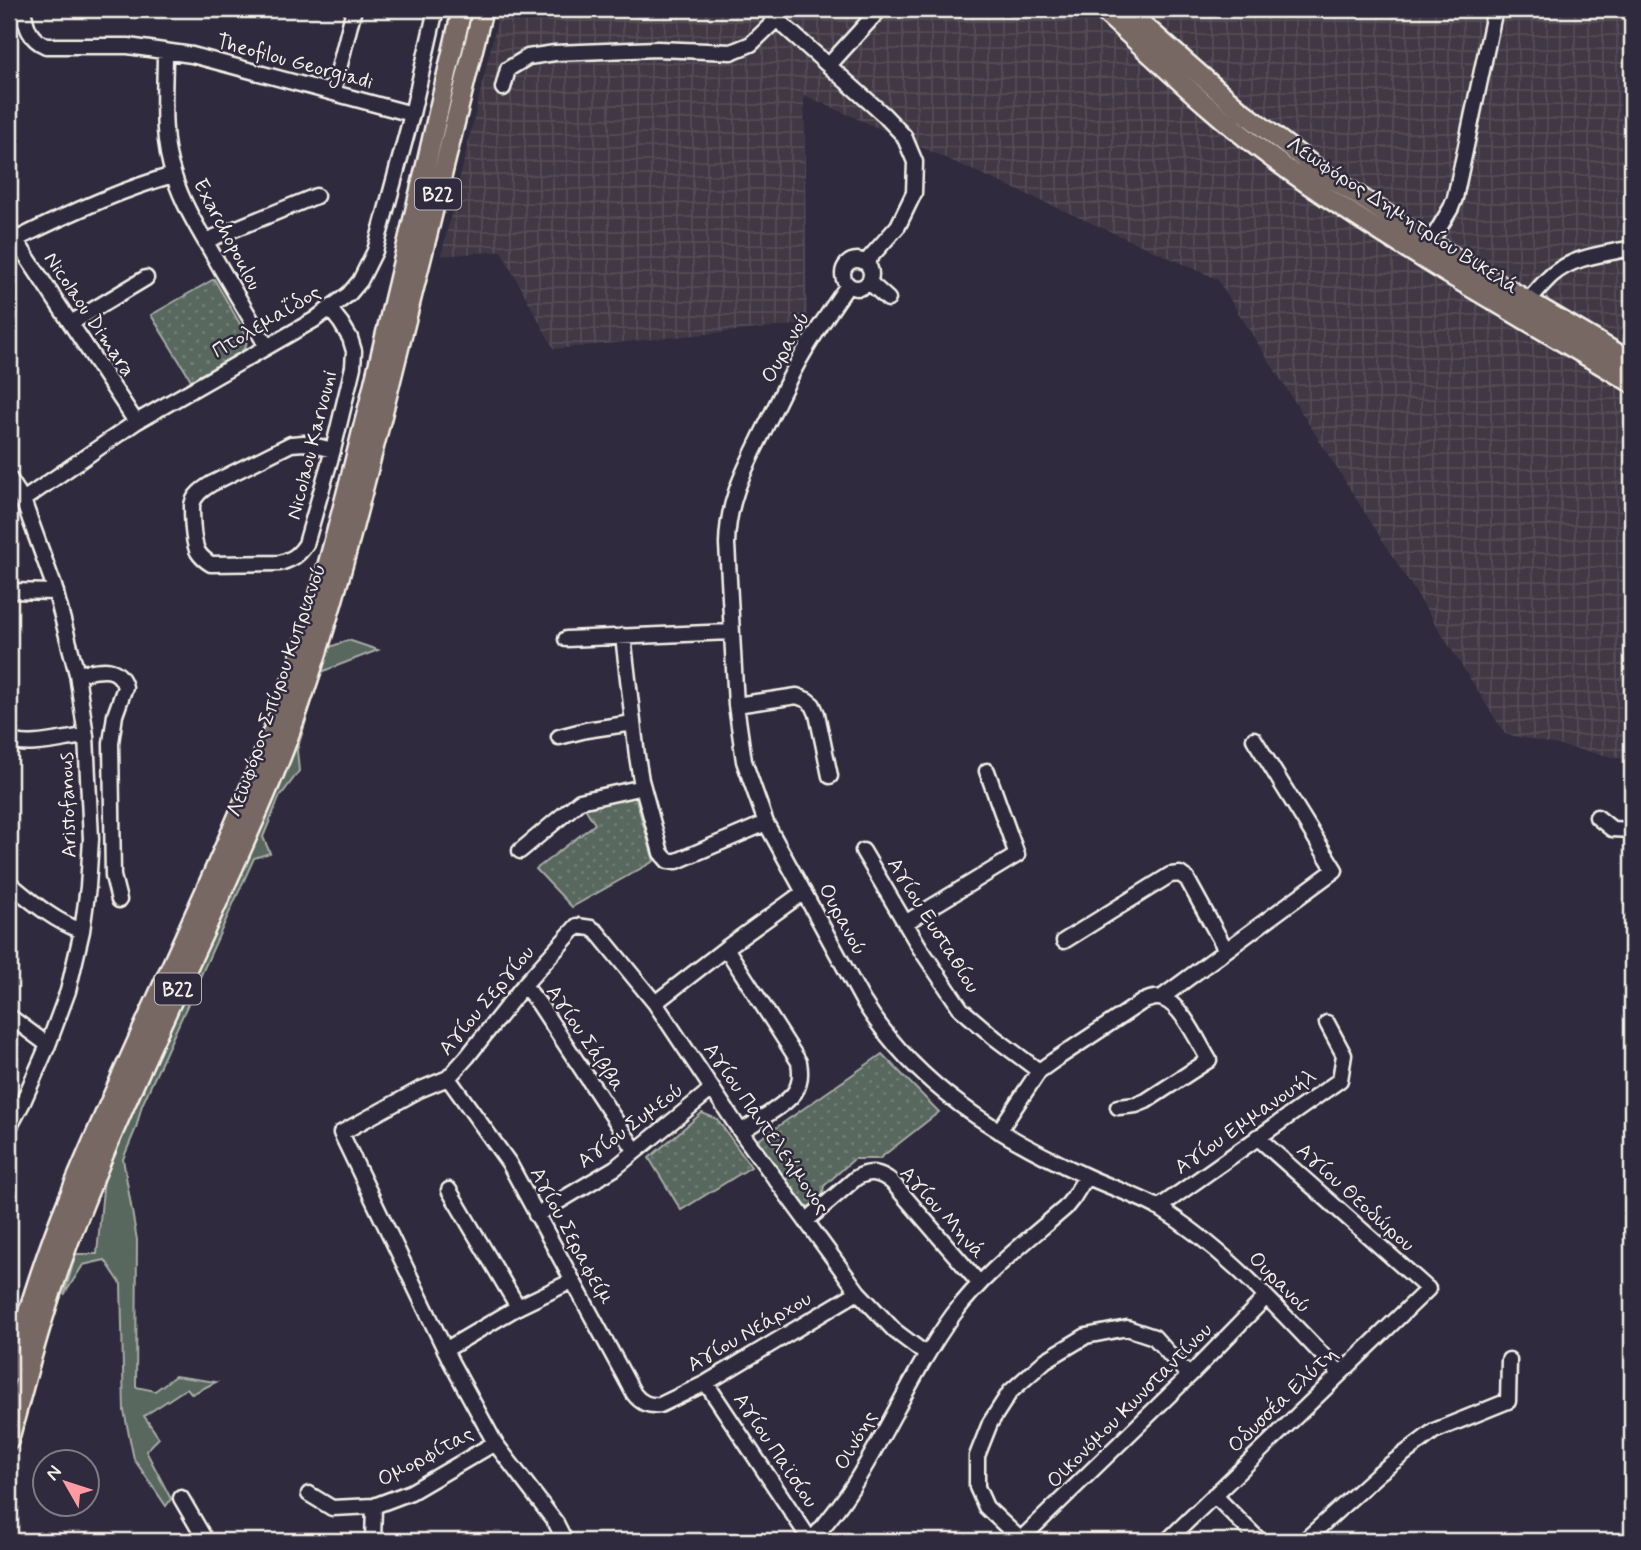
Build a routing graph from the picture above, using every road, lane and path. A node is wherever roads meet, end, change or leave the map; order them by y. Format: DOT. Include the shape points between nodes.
graph roads {
  1 [pos="23,9"];
  2 [pos="355,9"];
  3 [pos="436,9"];
  4 [pos="462,9"];
  5 [pos="483,9"];
  6 [pos="765,9"];
  7 [pos="880,9"];
  8 [pos="1101,9"];
  9 [pos="1125,9"];
  10 [pos="1495,9"];
  11 [pos="777,19"];
  12 [pos="165,52"];
  13 [pos="829,65"];
  14 [pos="503,88"];
  15 [pos="333,92"];
  16 [pos="412,114"];
  17 [pos="173,175"];
  18 [pos="316,196"];
  19 [pos="16,235"];
  20 [pos="205,241"];
  21 [pos="1430,243"];
  22 [pos="1632,248"];
  23 [pos="866,262"];
  24 [pos="146,278"];
  25 [pos="869,282"];
  26 [pos="848,285"];
  27 [pos="888,299"];
  28 [pos="1529,300"];
  29 [pos="330,309"];
  30 [pos="71,323"];
  31 [pos="267,347"];
  32 [pos="1632,362"];
  33 [pos="1632,383"];
  34 [pos="136,422"];
  35 [pos="333,450"];
  36 [pos="9,478"];
  37 [pos="23,500"];
  38 [pos="9,591"];
  39 [pos="56,592"];
  40 [pos="731,632"];
  41 [pos="623,636"];
  42 [pos="566,639"];
  43 [pos="77,674"];
  44 [pos="736,705"];
  45 [pos="633,723"];
  46 [pos="86,736"];
  47 [pos="559,737"];
  48 [pos="9,740"];
  49 [pos="1254,740"];
  50 [pos="987,771"];
  51 [pos="830,776"];
  52 [pos="643,787"];
  53 [pos="1597,817"];
  54 [pos="766,823"];
  55 [pos="1632,831"];
  56 [pos="520,851"];
  57 [pos="863,851"];
  58 [pos="9,883"];
  59 [pos="804,892"];
  60 [pos="119,900"];
  61 [pos="905,923"];
  62 [pos="577,926"];
  63 [pos="82,931"];
  64 [pos="1064,941"];
  65 [pos="726,948"];
  66 [pos="1226,950"];
  67 [pos="524,985"];
  68 [pos="1161,998"];
  69 [pos="655,1003"];
  70 [pos="9,1016"];
  71 [pos="1327,1023"];
  72 [pos="48,1045"];
  73 [pos="1039,1071"];
  74 [pos="448,1078"];
  75 [pos="712,1089"];
  76 [pos="1118,1107"];
  77 [pos="9,1128"];
  78 [pos="999,1131"];
  79 [pos="741,1132"];
  80 [pos="1257,1137"];
  81 [pos="635,1150"];
  82 [pos="1086,1177"];
  83 [pos="449,1190"];
  84 [pos="1158,1208"];
  85 [pos="536,1215"];
  86 [pos="806,1220"];
  87 [pos="572,1282"];
  88 [pos="979,1283"];
  89 [pos="1428,1289"];
  90 [pos="858,1292"];
  91 [pos="1266,1297"];
  92 [pos="518,1307"];
  93 [pos="445,1350"];
  94 [pos="927,1355"];
  95 [pos="1509,1360"];
  96 [pos="9,1373"];
  97 [pos="1340,1373"];
  98 [pos="1189,1376"];
  99 [pos="706,1383"];
  100 [pos="660,1405"];
  101 [pos="9,1440"];
  102 [pos="495,1443"];
  103 [pos="309,1494"];
  104 [pos="1214,1495"];
  105 [pos="181,1498"];
  106 [pos="374,1506"];
  107 [pos="206,1541"];
  108 [pos="373,1541"];
  109 [pos="565,1541"];
  110 [pos="811,1541"];
  111 [pos="1020,1541"];
  112 [pos="1167,1541"];
  113 [pos="1260,1541"];
  114 [pos="1304,1541"];
  1 -- 12 [label="street, Theofilou Georgiadi" via="30,33 46,46 128,46"];
  2 -- 15 [label="street"];
  3 -- 16 [label="street, Πτολεμαΐδος"];
  4 -- 96 [label="main road, Λεωφόρος Σπύρου Κυπριανού / B22" via="404,261 308,633 232,832 65,1206"];
  5 -- 101 [label="main road, Λεωφόρος Σπύρου Κυπριανού / B22" via="348,551 321,640 248,836 82,1208 53,1283"];
  6 -- 11 [label="street"];
  7 -- 13 [label="street"];
  8 -- 33 [label="main road, Λεωφόρος Δημητρίου Βικελά" via="1225,120 1312,187"];
  9 -- 21 [label="main road, Λεωφόρος Δημητρίου Βικελά" via="1305,160"];
  10 -- 21 [label="street" via="1455,198"];
  11 -- 13 [label="street"];
  11 -- 14 [label="street" via="751,44 731,52 657,49 528,57 508,69"];
  12 -- 15 [label="street, Theofilou Georgiadi"];
  12 -- 17 [label="street, Exarchopoulou" via="164,117"];
  13 -- 23 [label="street" via="904,136 915,162 914,193 898,226"];
  15 -- 16 [label="street, Theofilou Georgiadi"];
  16 -- 29 [label="street, Πτολεμαΐδος" via="371,259 360,281"];
  17 -- 19 [label="street"];
  17 -- 20 [label="street, Exarchopoulou"];
  18 -- 20 [label="street"];
  19 -- 30 [label="street, Nicolaou Dimara"];
  20 -- 31 [label="street, Exarchopoulou"];
  21 -- 28 [label="main road, Λεωφόρος Δημητρίου Βικελά"];
  22 -- 28 [label="street" via="1564,266"];
  23 -- 25 [label="street" via="872,272"];
  23 -- 26 [label="street" via="846,265 843,275"];
  24 -- 30 [label="street"];
  25 -- 26 [label="street" via="859,288"];
  25 -- 27 [label="street"];
  26 -- 40 [label="street, Ουρανού" via="795,367 731,504 727,544"];
  28 -- 32 [label="main road, Λεωφόρος Δημητρίου Βικελά"];
  29 -- 31 [label="street, Πτολεμαΐδος"];
  29 -- 35 [label="street, Nicolaou Karvouni" via="354,351"];
  30 -- 34 [label="street, Nicolaou Dimara"];
  31 -- 34 [label="street, Πτολεμαΐδος"];
  34 -- 37 [label="street, Πτολεμαΐδος"];
  35 -- 35 [label="street, Nicolaou Karvouni" via="300,554 280,562 211,564 198,553 192,513 194,499 202,490 291,443"];
  36 -- 37 [label="street, Aristofanous"];
  37 -- 39 [label="street, Aristofanous"];
  38 -- 39 [label="street"];
  39 -- 43 [label="street, Aristofanous"];
  40 -- 41 [label="street"];
  40 -- 44 [label="street, Ουρανού"];
  41 -- 42 [label="street"];
  41 -- 45 [label="street"];
  43 -- 46 [label="street, Aristofanous"];
  43 -- 60 [label="street" via="110,670 124,682 111,743 113,876"];
  44 -- 51 [label="street" via="797,696 807,700 817,714"];
  44 -- 54 [label="street, Ουρανού" via="744,761"];
  45 -- 47 [label="street"];
  45 -- 52 [label="street"];
  46 -- 48 [label="street" via="31,743"];
  46 -- 63 [label="street, Aristofanous" via="91,839"];
  49 -- 66 [label="street" via="1335,870"];
  50 -- 61 [label="street" via="1017,855"];
  52 -- 54 [label="street" via="661,853 668,861"];
  52 -- 56 [label="street" via="580,801"];
  53 -- 55 [label="street" via="1612,829"];
  54 -- 59 [label="street, Ουρανού"];
  57 -- 61 [label="street, Αγίου Ευσταθίου"];
  58 -- 63 [label="street" via="53,918"];
  59 -- 65 [label="street"];
  59 -- 78 [label="street, Ουρανού" via="863,1001 894,1045 957,1104"];
  61 -- 73 [label="street, Αγίου Ευσταθίου" via="961,1009"];
  62 -- 67 [label="street, Αγίου Σεργίου"];
  62 -- 69 [label="street, Αγίου Παντελεήμονος" via="597,932"];
  63 -- 72 [label="street, Aristofanous"];
  64 -- 66 [label="street" via="1170,875 1180,874"];
  65 -- 69 [label="street"];
  65 -- 79 [label="street" via="799,1062 801,1073 800,1083 786,1103"];
  66 -- 68 [label="street"];
  67 -- 74 [label="street, Αγίου Σεργίου"];
  67 -- 81 [label="street, Αγίου Σάββα"];
  68 -- 73 [label="street" via="1142,1002"];
  68 -- 76 [label="street" via="1180,1012 1209,1060 1146,1101"];
  69 -- 75 [label="street, Αγίου Παντελεήμονος"];
  70 -- 72 [label="street"];
  71 -- 80 [label="street, Αγίου Εμμανουήλ" via="1344,1055 1340,1080"];
  72 -- 77 [label="street, Aristofanous"];
  73 -- 78 [label="street"];
  74 -- 85 [label="street, Αγίου Σεραφείμ" via="509,1163"];
  74 -- 93 [label="street, Αγίου Σεργίου" via="341,1133"];
  75 -- 79 [label="street, Αγίου Παντελεήμονος"];
  75 -- 81 [label="street, Αγίου Συμεού"];
  78 -- 82 [label="street, Ουρανού"];
  79 -- 86 [label="street, Αγίου Παντελεήμονος"];
  80 -- 84 [label="street, Αγίου Εμμανουήλ"];
  80 -- 89 [label="street, Αγίου Θεοδώρου"];
  81 -- 85 [label="street, Αγίου Συμεού" via="615,1168"];
  82 -- 84 [label="street, Ουρανού"];
  82 -- 88 [label="street, Οινόης" via="1065,1208"];
  83 -- 92 [label="street"];
  84 -- 91 [label="street, Ουρανού" via="1216,1249"];
  85 -- 87 [label="street, Αγίου Σεραφείμ"];
  86 -- 88 [label="street, Αγίου Μηνά" via="863,1174 885,1176"];
  86 -- 90 [label="street, Αγίου Παντελεήμονος"];
  87 -- 92 [label="street"];
  87 -- 100 [label="street, Αγίου Σεραφείμ" via="634,1394 645,1404"];
  88 -- 94 [label="street, Οινόης"];
  89 -- 97 [label="street, Οδυσσέα Ελύτη"];
  90 -- 94 [label="street, Αγίου Παντελεήμονος" via="895,1331"];
  90 -- 99 [label="street, Αγίου Νεάρχου"];
  91 -- 97 [label="street, Ουρανού"];
  91 -- 98 [label="street, Οικονόμου Κωνσταντίνου"];
  92 -- 93 [label="street"];
  93 -- 102 [label="street"];
  94 -- 110 [label="street, Οινόης" via="857,1480"];
  95 -- 114 [label="street" via="1508,1401 1434,1431"];
  97 -- 104 [label="street, Οδυσσέα Ελύτη"];
  98 -- 111 [label="street, Οικονόμου Κωνσταντίνου"];
  98 -- 111 [label="street" via="1154,1337 1127,1328 1086,1336 1046,1360 1010,1392 990,1423 977,1457 977,1487 986,1507"];
  99 -- 100 [label="street, Αγίου Νεάρχου"];
  99 -- 110 [label="street, Αγίου Παϊσίου"];
  102 -- 106 [label="street, Ομορφίτας" via="411,1492"];
  102 -- 109 [label="street"];
  103 -- 106 [label="street, Ομορφίτας" via="332,1508"];
  104 -- 112 [label="street, Οδυσσέα Ελύτη"];
  104 -- 113 [label="street"];
  105 -- 107 [label="street"];
  106 -- 108 [label="street, Ομορφίτας"];
}
